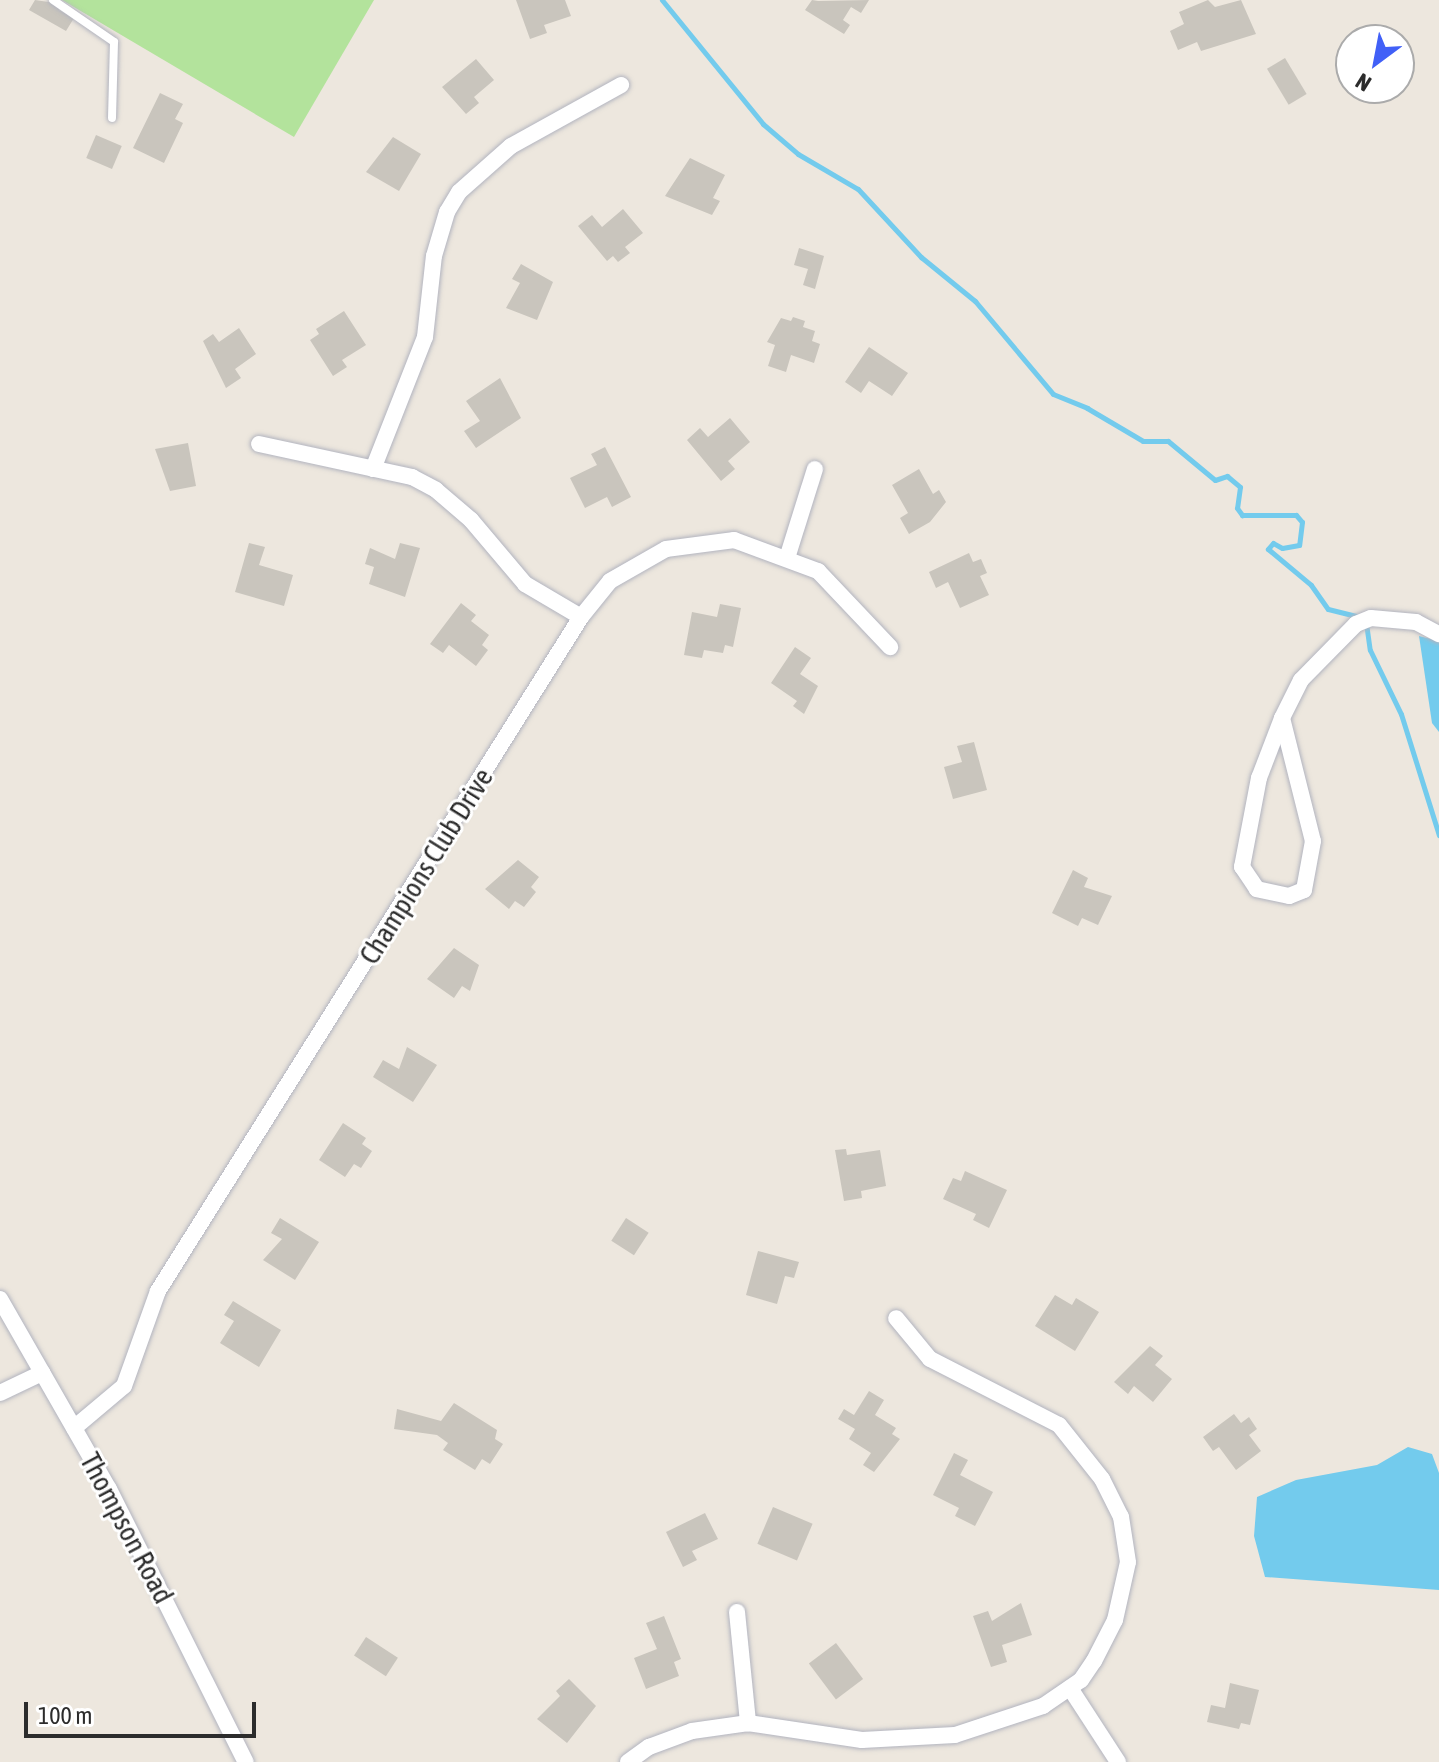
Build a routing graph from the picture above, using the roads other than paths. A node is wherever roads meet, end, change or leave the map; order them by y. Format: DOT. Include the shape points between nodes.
graph roads {
  1 [pos="53,0"];
  2 [pos="621,85"];
  3 [pos="112,118"];
  4 [pos="259,444"];
  5 [pos="373,469"];
  6 [pos="815,469"];
  7 [pos="788,555"];
  8 [pos="581,617"];
  9 [pos="1439,634"];
  10 [pos="890,647"];
  11 [pos="1282,718"];
  12 [pos="0,1299"];
  13 [pos="896,1318"];
  14 [pos="42,1373"];
  15 [pos="0,1393"];
  16 [pos="74,1428"];
  17 [pos="737,1612"];
  18 [pos="1070,1688"];
  19 [pos="748,1723"];
  20 [pos="246,1762"];
  21 [pos="628,1762"];
  22 [pos="1118,1762"];
  1 -- 3 [label="lane" via="114,42"];
  2 -- 5 [label="street" via="511,146 459,192 436,244 425,337"];
  4 -- 5 [label="street"];
  5 -- 8 [label="street" via="412,477 436,490 471,520 525,584"];
  6 -- 7 [label="street"];
  7 -- 8 [label="street, Champions Club Drive" via="734,540 666,549 610,581"];
  7 -- 10 [label="street, Champions Club Drive" via="829,579"];
  8 -- 16 [label="street, Champions Club Drive" via="158,1291 124,1386"];
  9 -- 11 [label="street" via="1416,622 1371,618 1356,624 1301,680"];
  11 -- 11 [label="street" via="1259,778 1242,867 1257,889 1289,896 1304,890 1313,841"];
  12 -- 14 [label="street, Thompson Road"];
  13 -- 18 [label="street" via="930,1359 1059,1425 1091,1459 1121,1517 1128,1562 1115,1620 1094,1661"];
  14 -- 15 [label="street"];
  14 -- 16 [label="street, Thompson Road"];
  16 -- 20 [label="street, Thompson Road"];
  17 -- 19 [label="street"];
  18 -- 19 [label="street" via="1000,1724 932,1738 862,1740"];
  18 -- 22 [label="street"];
  19 -- 21 [label="street" via="692,1731 649,1747"];
}
